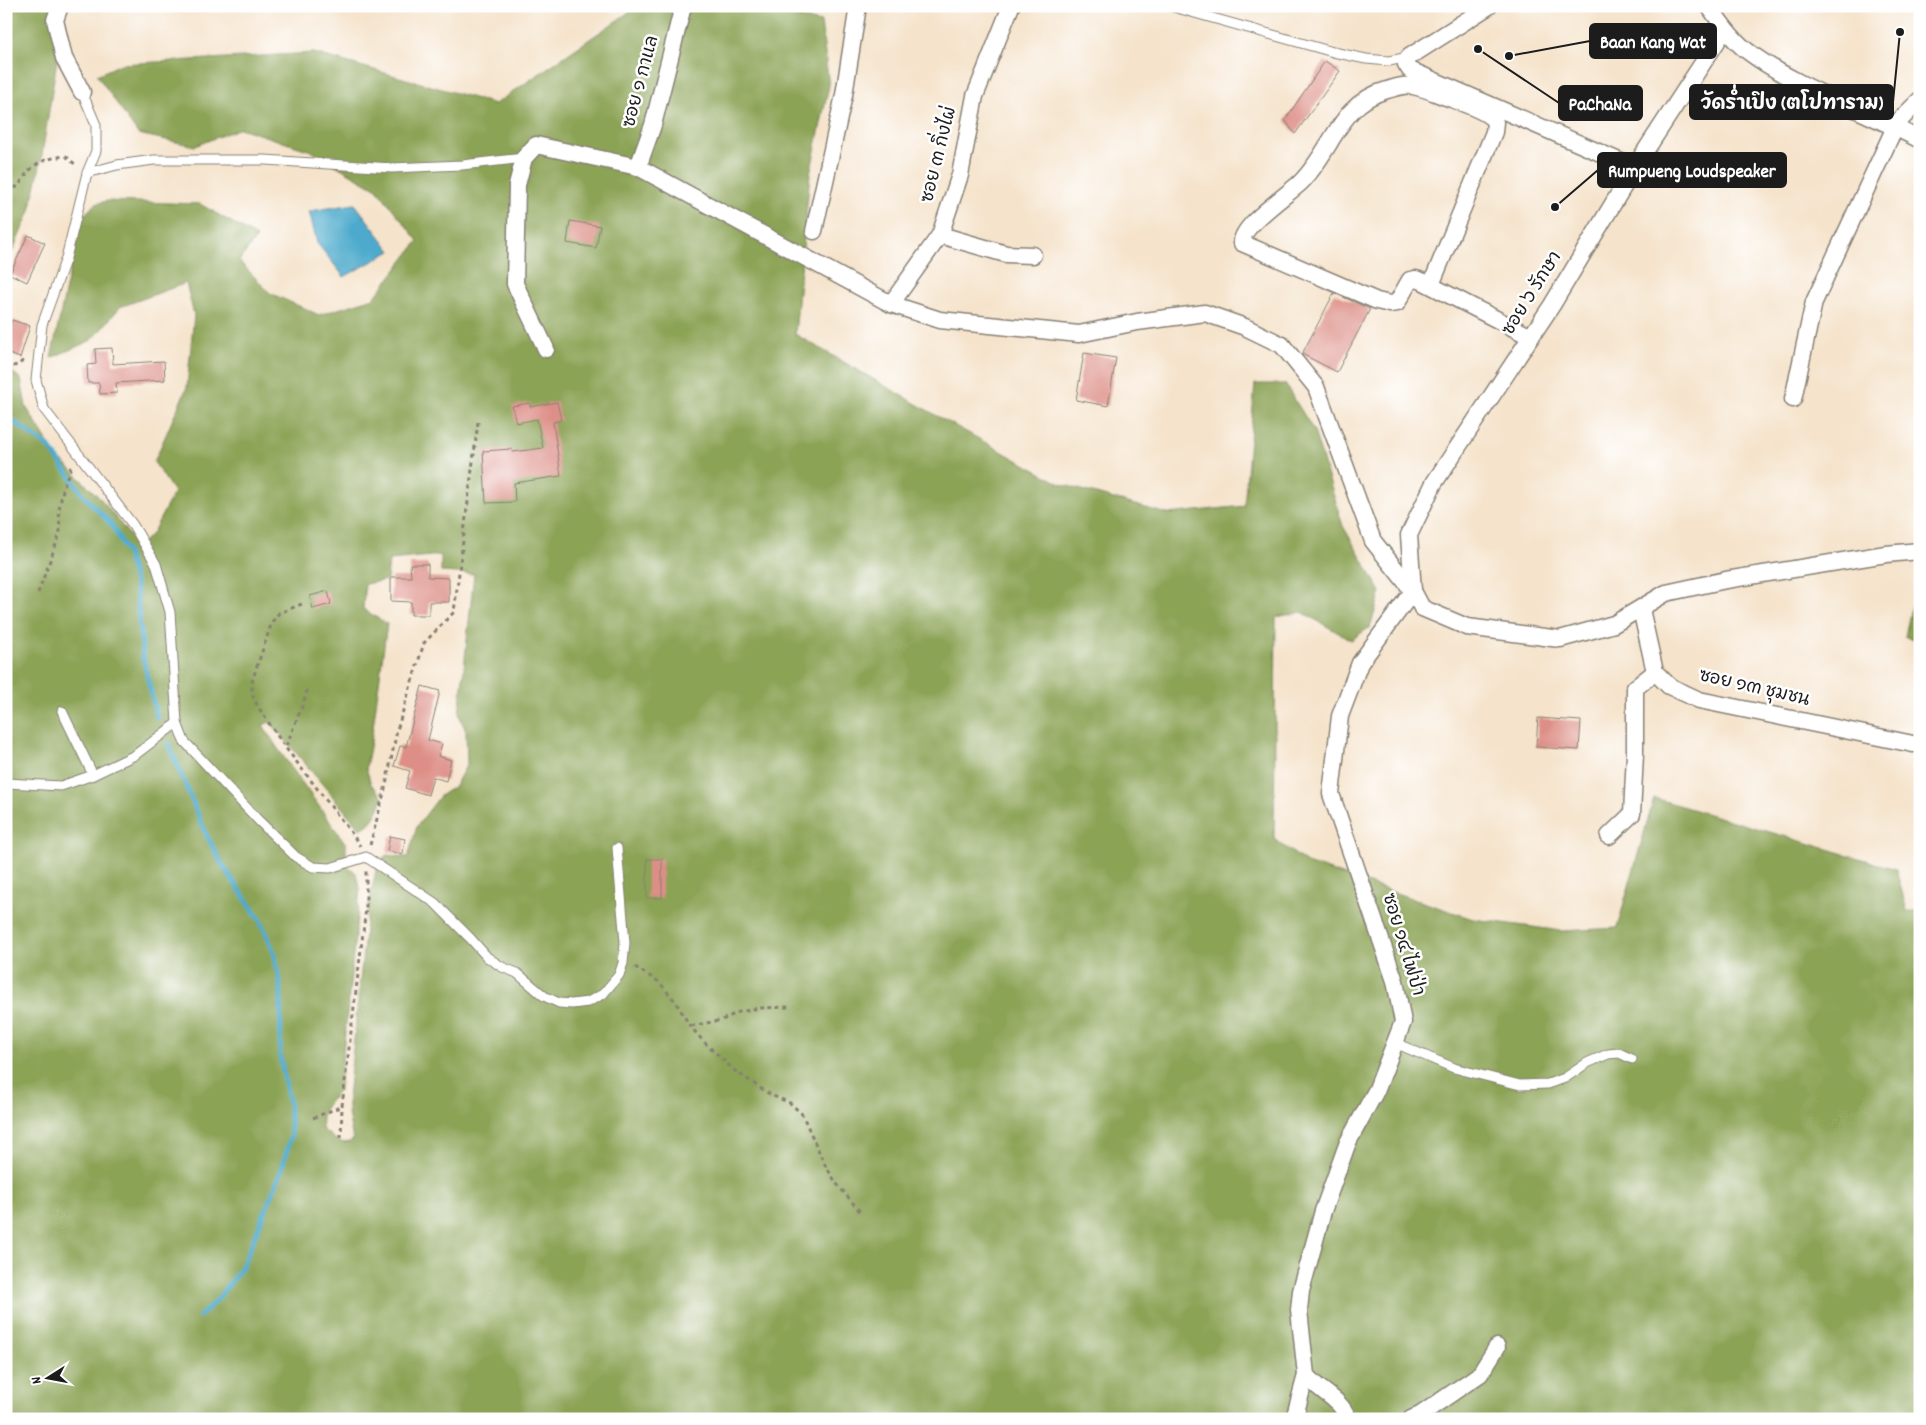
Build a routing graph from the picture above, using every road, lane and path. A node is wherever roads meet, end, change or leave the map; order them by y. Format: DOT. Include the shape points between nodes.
graph roads {
  1 [pos="60,6"];
  2 [pos="683,6"];
  3 [pos="858,6"];
  4 [pos="1011,6"];
  5 [pos="1170,6"];
  6 [pos="1489,6"];
  7 [pos="1709,6"];
  8 [pos="1725,29"];
  9 [pos="1409,57"];
  10 [pos="82,92"];
  11 [pos="1920,100"];
  12 [pos="1894,126"];
  13 [pos="1920,140"];
  14 [pos="524,158"];
  15 [pos="638,167"];
  16 [pos="1635,168"];
  17 [pos="87,173"];
  18 [pos="6,188"];
  19 [pos="814,231"];
  20 [pos="940,235"];
  21 [pos="1033,255"];
  22 [pos="1431,285"];
  23 [pos="890,304"];
  24 [pos="1531,337"];
  25 [pos="546,349"];
  26 [pos="1793,399"];
  27 [pos="478,422"];
  28 [pos="73,463"];
  29 [pos="1920,552"];
  30 [pos="1413,591"];
  31 [pos="38,593"];
  32 [pos="302,604"];
  33 [pos="1641,609"];
  34 [pos="1655,672"];
  35 [pos="308,687"];
  36 [pos="62,711"];
  37 [pos="177,723"];
  38 [pos="1913,744"];
  39 [pos="285,747"];
  40 [pos="93,774"];
  41 [pos="6,783"];
  42 [pos="1609,836"];
  43 [pos="617,848"];
  44 [pos="366,857"];
  45 [pos="623,963"];
  46 [pos="790,1007"];
  47 [pos="690,1026"];
  48 [pos="1395,1042"];
  49 [pos="1632,1059"];
  50 [pos="342,1106"];
  51 [pos="313,1118"];
  52 [pos="341,1138"];
  53 [pos="862,1214"];
  54 [pos="1497,1347"];
  55 [pos="1306,1375"];
  56 [pos="1294,1419"];
  57 [pos="1348,1419"];
  58 [pos="1411,1419"];
  1 -- 10 [label="street" via="55,20 64,58"];
  2 -- 15 [label="street, ซอย ๑ กาแล" via="653,124"];
  3 -- 19 [label="street" via="844,95"];
  4 -- 20 [label="street, ซอย ๓ กิ่งไผ่" via="975,96 960,176"];
  5 -- 9 [label="lane" via="1341,54 1389,61"];
  6 -- 9 [label="street"];
  7 -- 8 [label="street"];
  8 -- 12 [label="street" via="1746,49 1790,77"];
  8 -- 16 [label="street, ซอย ๖ รักษา"];
  9 -- 16 [label="street" via="1406,64 1410,70"];
  10 -- 17 [label="lane" via="96,125 96,151"];
  11 -- 12 [label="street"];
  12 -- 13 [label="street"];
  12 -- 26 [label="street" via="1814,302"];
  14 -- 15 [label="street" via="536,145"];
  14 -- 17 [label="lane" via="392,168 265,160 154,160"];
  14 -- 25 [label="street" via="517,185 515,284"];
  15 -- 23 [label="street"];
  16 -- 24 [label="street, ซอย ๖ รักษา"];
  17 -- 18 [label="path" via="66,156 46,159 26,172 18,186"];
  17 -- 37 [label="lane" via="66,258 42,325 36,380 44,409 133,525 156,564 170,612"];
  20 -- 21 [label="street" via="1006,254"];
  20 -- 23 [label="street, ซอย ๓ กิ่งไผ่"];
  22 -- 22 [label="street" via="1410,280 1397,303 1377,302 1242,241 1252,224 1302,181 1353,108 1368,96 1400,86 1412,85 1451,99 1488,115 1495,122 1494,132"];
  22 -- 24 [label="street"];
  23 -- 30 [label="street" via="940,320 1079,334 1205,313 1245,327 1282,346 1316,387 1373,541"];
  24 -- 30 [label="street, ซอย ๖ รักษา" via="1434,483 1409,535"];
  27 -- 44 [label="path" via="454,612 424,643 397,730"];
  28 -- 31 [label="path" via="59,508 60,533"];
  29 -- 33 [label="street" via="1886,554 1726,580 1666,594"];
  30 -- 33 [label="street" via="1422,608 1467,627 1560,639 1614,624"];
  30 -- 48 [label="street, ซอย ๑๔ ไฟป่า" via="1360,663 1340,716 1331,794 1395,981 1403,1022"];
  32 -- 39 [label="path" via="279,613 272,622 252,681 252,694"];
  33 -- 34 [label="street"];
  34 -- 38 [label="street, ซอย ๑๓ ชุมชน" via="1669,686 1699,700"];
  34 -- 42 [label="street" via="1635,688 1632,814"];
  35 -- 39 [label="path"];
  36 -- 40 [label="lane"];
  37 -- 40 [label="lane" via="135,755"];
  37 -- 44 [label="lane" via="184,741 296,857 313,867 330,868"];
  39 -- 44 [label="path" via="353,834"];
  40 -- 41 [label="lane" via="61,786"];
  43 -- 45 [label="lane" via="625,943"];
  44 -- 45 [label="lane" via="435,903 487,957 502,968 517,973 544,996 559,1003 588,1002 602,994 619,975"];
  44 -- 50 [label="path" via="366,908"];
  45 -- 47 [label="path" via="659,982"];
  46 -- 47 [label="path" via="759,1008"];
  47 -- 53 [label="path" via="735,1072 790,1103 802,1114 818,1153 836,1184"];
  48 -- 49 [label="lane" via="1454,1068 1520,1085 1548,1084 1608,1054 1619,1053"];
  48 -- 55 [label="street, ซอย ๑๔ ไฟป่า" via="1377,1089 1348,1142 1323,1211 1301,1291 1299,1310"];
  50 -- 51 [label="path"];
  50 -- 52 [label="path"];
  54 -- 58 [label="street" via="1480,1374"];
  55 -- 56 [label="street"];
  55 -- 57 [label="street" via="1338,1402"];
}
